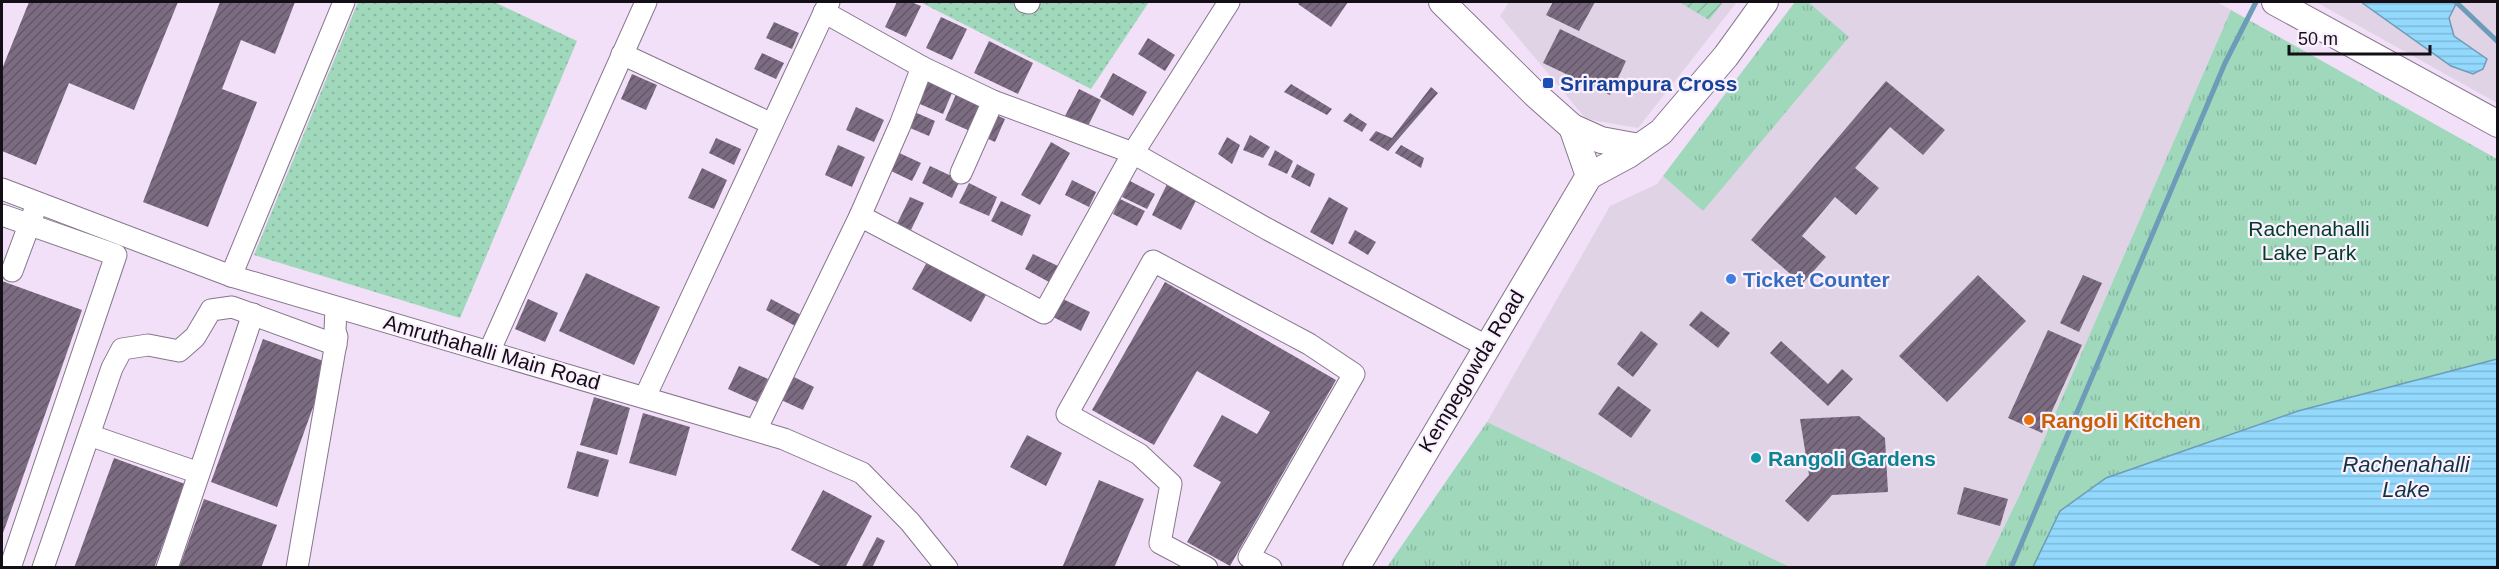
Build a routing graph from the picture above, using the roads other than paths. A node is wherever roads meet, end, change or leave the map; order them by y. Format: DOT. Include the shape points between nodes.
graph roads {
  1 [pos="344,2"];
  2 [pos="646,2"];
  3 [pos="1229,2"];
  4 [pos="1442,2"];
  5 [pos="1765,2"];
  6 [pos="2275,2"];
  7 [pos="826,7"];
  8 [pos="622,54"];
  9 [pos="922,67"];
  10 [pos="993,101"];
  11 [pos="772,124"];
  12 [pos="2498,124"];
  13 [pos="1572,127"];
  14 [pos="1639,147"];
  15 [pos="1133,153"];
  16 [pos="961,173"];
  17 [pos="1589,176"];
  18 [pos="2,189"];
  19 [pos="38,203"];
  20 [pos="2,215"];
  21 [pos="860,216"];
  22 [pos="29,225"];
  23 [pos="12,271"];
  24 [pos="231,276"];
  25 [pos="341,309"];
  26 [pos="253,314"];
  27 [pos="337,341"];
  28 [pos="1486,346"];
  29 [pos="489,351"];
  30 [pos="645,397"];
  31 [pos="756,430"];
  32 [pos="89,435"];
  33 [pos="199,473"];
  34 [pos="1246,562"];
  35 [pos="10,567"];
  36 [pos="43,567"];
  37 [pos="167,567"];
  38 [pos="297,567"];
  39 [pos="947,567"];
  40 [pos="1207,567"];
  41 [pos="1271,567"];
  42 [pos="1356,567"];
  1 -- 24 [label="street"];
  2 -- 8 [label="street"];
  3 -- 15 [label="street"];
  4 -- 13 [label="street"];
  5 -- 14 [label="street, Kempegowda Road" via="1726,57 1661,132"];
  6 -- 12 [label="street"];
  7 -- 9 [label="street"];
  7 -- 11 [label="street"];
  8 -- 11 [label="street"];
  8 -- 29 [label="street"];
  9 -- 10 [label="street"];
  9 -- 21 [label="street"];
  10 -- 15 [label="street"];
  10 -- 16 [label="street"];
  11 -- 30 [label="street"];
  13 -- 14 [label="street" via="1601,140"];
  13 -- 17 [label="street"];
  14 -- 17 [label="street, Kempegowda Road"];
  15 -- 21 [label="street" via="1044,313"];
  15 -- 28 [label="street"];
  17 -- 28 [label="street, Kempegowda Road"];
  18 -- 19 [label="street, Amruthahalli Main Road"];
  19 -- 22 [label="street"];
  19 -- 24 [label="street, Amruthahalli Main Road"];
  20 -- 22 [label="street"];
  21 -- 31 [label="street"];
  22 -- 23 [label="street"];
  22 -- 35 [label="street" via="116,255"];
  24 -- 25 [label="street, Amruthahalli Main Road"];
  25 -- 27 [label="street" via="335,331"];
  25 -- 29 [label="street, Amruthahalli Main Road"];
  26 -- 27 [label="street"];
  26 -- 32 [label="street" via="232,307 211,310 195,338 179,351 148,345 122,349"];
  26 -- 33 [label="street"];
  27 -- 38 [label="street"];
  28 -- 42 [label="street, Kempegowda Road"];
  29 -- 30 [label="street, Amruthahalli Main Road"];
  30 -- 31 [label="street, Amruthahalli Main Road"];
  31 -- 39 [label="street, Amruthahalli Main Road" via="862,473"];
  32 -- 33 [label="street"];
  32 -- 36 [label="street"];
  33 -- 37 [label="street"];
  34 -- 40 [label="street" via="1354,374 1309,344 1153,261 1067,414 1139,454 1172,484 1160,543"];
  34 -- 41 [label="street"];
}
